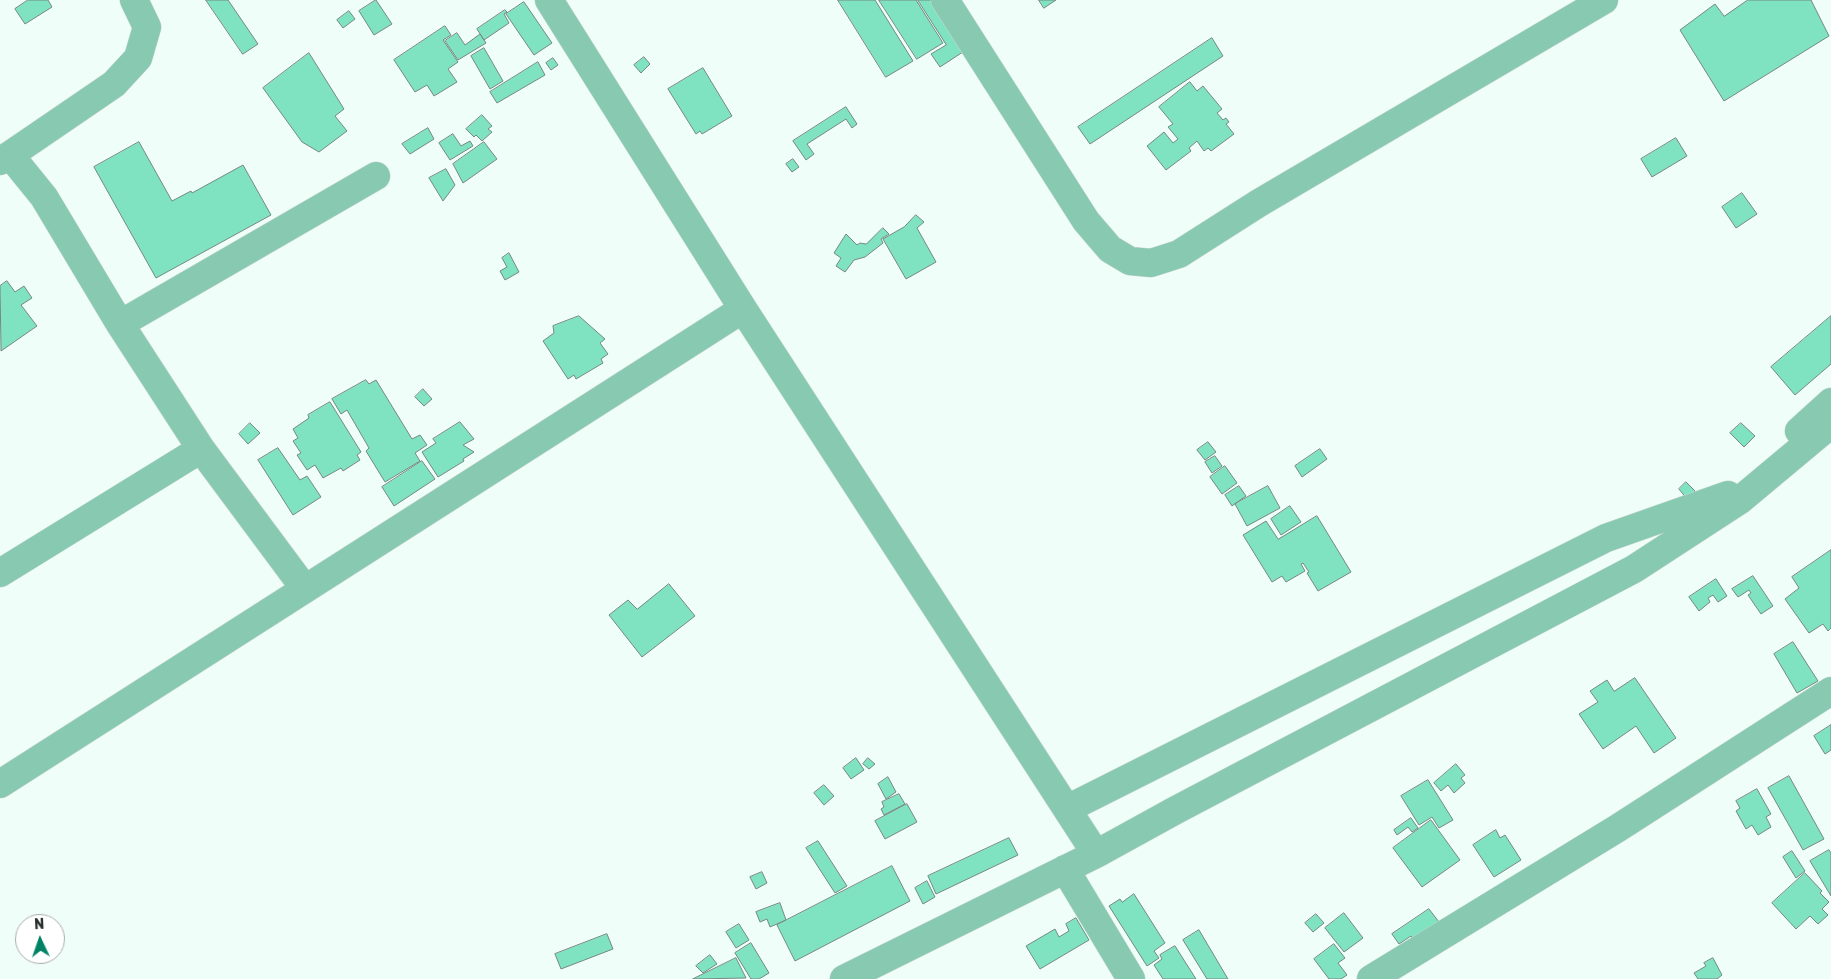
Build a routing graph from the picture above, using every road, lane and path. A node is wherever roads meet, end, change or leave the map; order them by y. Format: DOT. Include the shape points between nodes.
graph roads {
  1 [pos="134,0"];
  2 [pos="549,0"];
  3 [pos="945,0"];
  4 [pos="1604,0"];
  5 [pos="5,158"];
  6 [pos="376,176"];
  7 [pos="743,309"];
  8 [pos="120,324"];
  9 [pos="1829,412"];
  10 [pos="201,449"];
  11 [pos="0,573"];
  12 [pos="305,589"];
  13 [pos="1831,691"];
  14 [pos="0,784"];
  15 [pos="1067,809"];
  16 [pos="1096,854"];
  17 [pos="1065,869"];
  18 [pos="844,979"];
  19 [pos="1131,979"];
  20 [pos="1371,979"];
  1 -- 5 [label="street" via="148,27 138,58 114,84"];
  2 -- 7 [label="street"];
  3 -- 4 [label="street" via="1086,221 1110,249 1130,261 1151,263 1179,254 1200,242 1259,203"];
  5 -- 8 [label="street" via="44,197"];
  6 -- 8 [label="street"];
  7 -- 12 [label="street"];
  7 -- 15 [label="street"];
  8 -- 10 [label="street"];
  9 -- 15 [label="street" via="1728,496 1606,538"];
  9 -- 16 [label="street" via="1740,500 1634,569"];
  10 -- 11 [label="street"];
  10 -- 12 [label="street"];
  12 -- 14 [label="street"];
  13 -- 20 [label="street" via="1618,828"];
  15 -- 16 [label="street"];
  16 -- 17 [label="street"];
  17 -- 18 [label="street"];
  17 -- 19 [label="street"];
}
